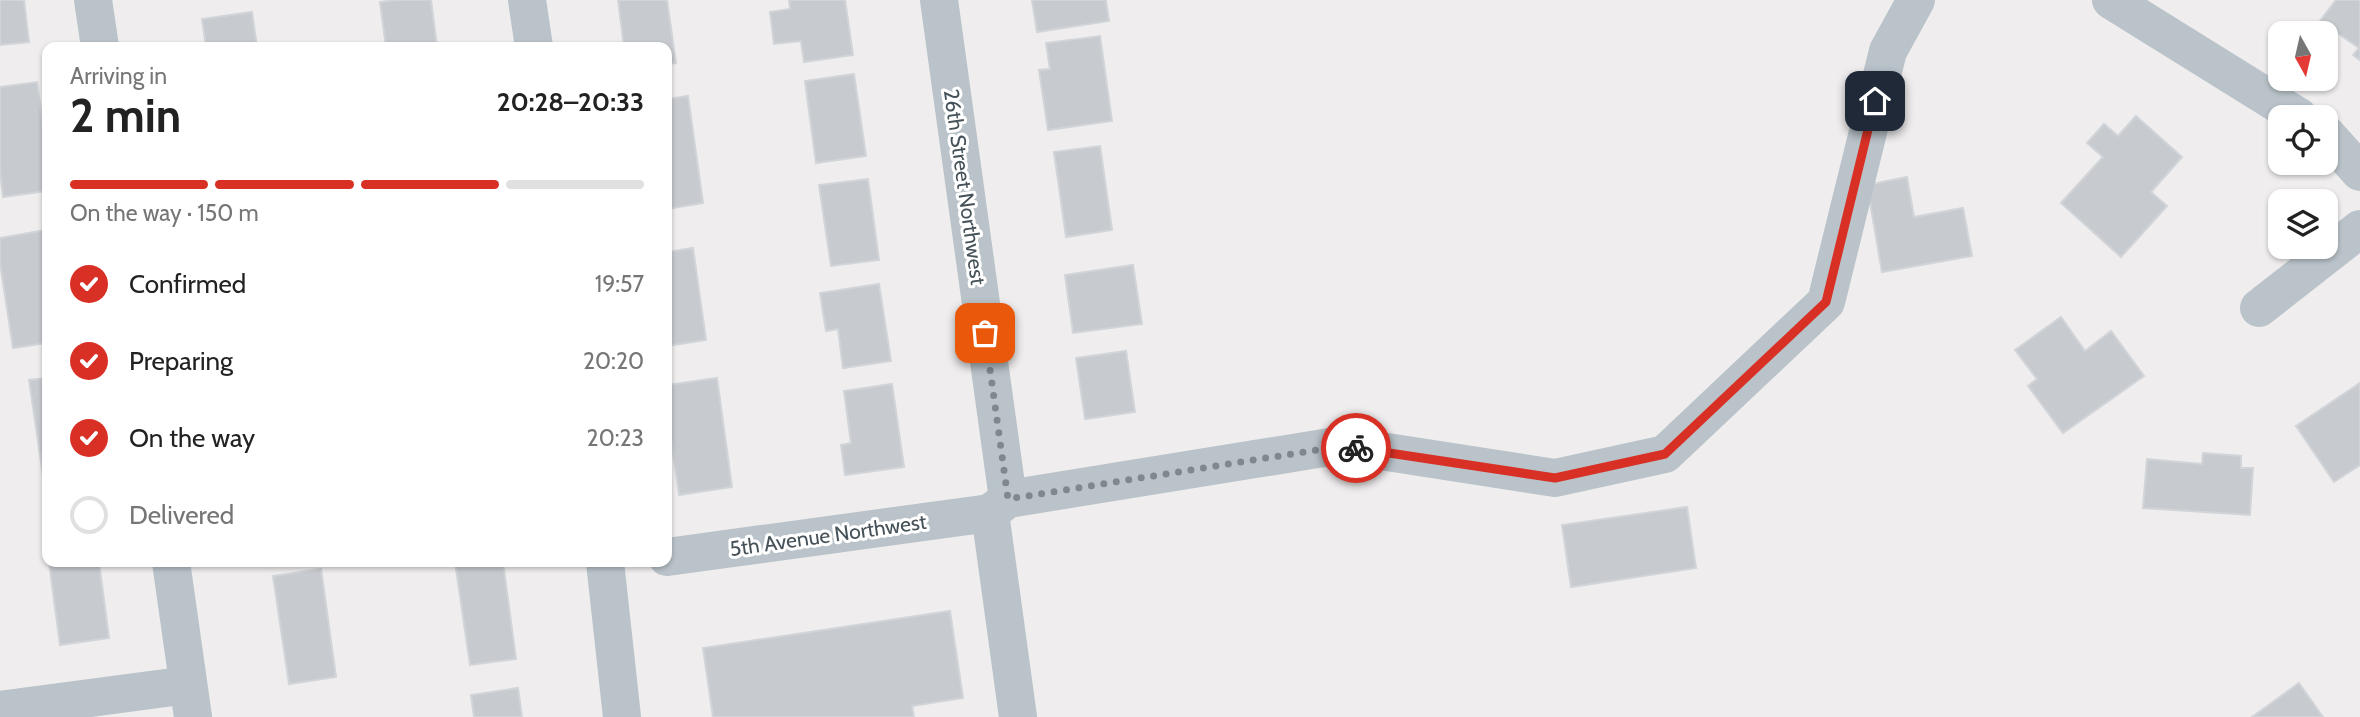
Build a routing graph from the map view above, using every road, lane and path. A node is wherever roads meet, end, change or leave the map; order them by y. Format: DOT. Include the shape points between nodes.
graph roads {
  1 [pos="93,0"];
  2 [pos="527,0"];
  3 [pos="939,0"];
  4 [pos="1916,0"];
  5 [pos="2111,0"];
  6 [pos="99,42"];
  7 [pos="533,42"];
  8 [pos="2280,105"];
  9 [pos="2338,147"];
  10 [pos="2360,172"];
  11 [pos="2360,229"];
  12 [pos="2259,308"];
  13 [pos="999,506"];
  14 [pos="672,556"];
  15 [pos="172,567"];
  16 [pos="613,567"];
  17 [pos="190,701"];
  18 [pos="0,710"];
  19 [pos="622,717"];
  20 [pos="1017,717"];
  1 -- 6 [label="street"];
  2 -- 7 [label="street"];
  3 -- 13 [label="street, 26th Street Northwest"];
  4 -- 13 [label="street, 5th Avenue Northwest" via="1888,51 1826,302 1665,454 1555,478 1342,446"];
  5 -- 8 [label="street"];
  9 -- 10 [label="street"];
  11 -- 12 [label="street"];
  13 -- 14 [label="street, 5th Avenue Northwest"];
  13 -- 20 [label="street, 26th Street Northwest"];
  15 -- 17 [label="street"];
  16 -- 19 [label="street"];
  17 -- 18 [label="street"];
}
